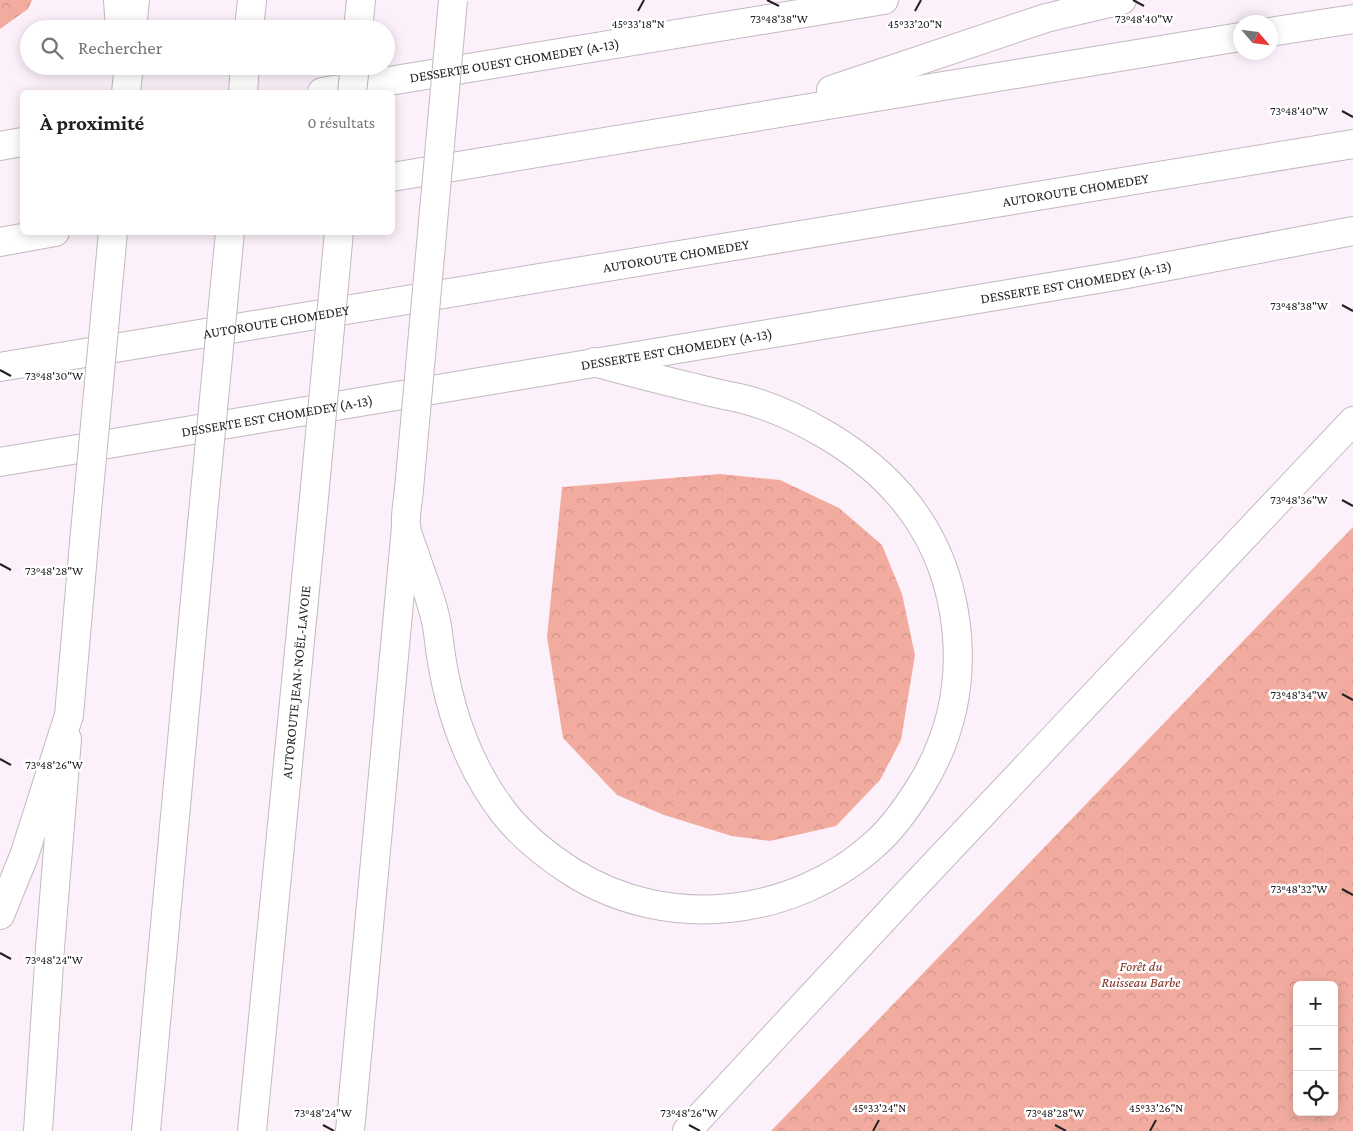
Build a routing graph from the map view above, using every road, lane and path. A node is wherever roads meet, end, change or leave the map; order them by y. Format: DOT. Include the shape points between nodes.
graph roads {
  1 [pos="361,0"];
  2 [pos="453,0"];
  3 [pos="795,0"];
  4 [pos="884,0"];
  5 [pos="1122,0"];
  6 [pos="772,18"];
  7 [pos="1353,19"];
  8 [pos="359,20"];
  9 [pos="1278,31"];
  10 [pos="1233,38"];
  11 [pos="124,75"];
  12 [pos="128,75"];
  13 [pos="245,75"];
  14 [pos="354,75"];
  15 [pos="126,90"];
  16 [pos="126,90"];
  17 [pos="243,90"];
  18 [pos="334,90"];
  19 [pos="352,90"];
  20 [pos="751,117"];
  21 [pos="20,142"];
  22 [pos="1353,144"];
  23 [pos="0,146"];
  24 [pos="395,176"];
  25 [pos="1353,231"];
  26 [pos="38,235"];
  27 [pos="113,235"];
  28 [pos="230,235"];
  29 [pos="339,235"];
  30 [pos="0,242"];
  31 [pos="594,362"];
  32 [pos="0,367"];
  33 [pos="1353,421"];
  34 [pos="0,462"];
  35 [pos="406,527"];
  36 [pos="70,715"];
  37 [pos="0,915"];
  38 [pos="38,1131"];
  39 [pos="146,1131"];
  40 [pos="252,1131"];
  41 [pos="350,1131"];
  42 [pos="687,1131"];
  1 -- 8 [label="main road"];
  2 -- 35 [label="main road, bridge"];
  3 -- 6 [label="main road"];
  4 -- 6 [label="main road, DESSERTE OUEST CHOMEDEY (A-13)"];
  5 -- 20 [label="main road" via="1046,18"];
  6 -- 18 [label="main road, DESSERTE OUEST CHOMEDEY (A-13)"];
  7 -- 9 [label="main road"];
  10 -- 20 [label="main road"];
  11 -- 15 [label="main road"];
  12 -- 16 [label="main road"];
  13 -- 17 [label="main road"];
  14 -- 19 [label="main road, bridge"];
  20 -- 24 [label="main road"];
  21 -- 23 [label="main road"];
  22 -- 32 [label="main road, AUTOROUTE CHOMEDEY"];
  25 -- 31 [label="main road, DESSERTE EST CHOMEDEY (A-13)" via="1116,276"];
  26 -- 30 [label="main road"];
  27 -- 36 [label="main road, bridge"];
  28 -- 39 [label="main road, bridge"];
  29 -- 40 [label="main road, AUTOROUTE JEAN-NOËL-LAVOIE, bridge"];
  31 -- 34 [label="main road, DESSERTE EST CHOMEDEY (A-13)"];
  31 -- 35 [label="main road" via="741,398 794,418 833,439 880,473 900,493 919,520 946,574 952,600 959,656 956,689 948,727 929,773 899,818 876,843 806,888 751,906 727,909 675,908 628,898 603,889 558,863 538,848 505,814 465,747 445,684 436,621"];
  33 -- 42 [label="main road"];
  35 -- 41 [label="main road"];
  36 -- 37 [label="main road" via="24,856"];
  36 -- 38 [label="main road"];
}
